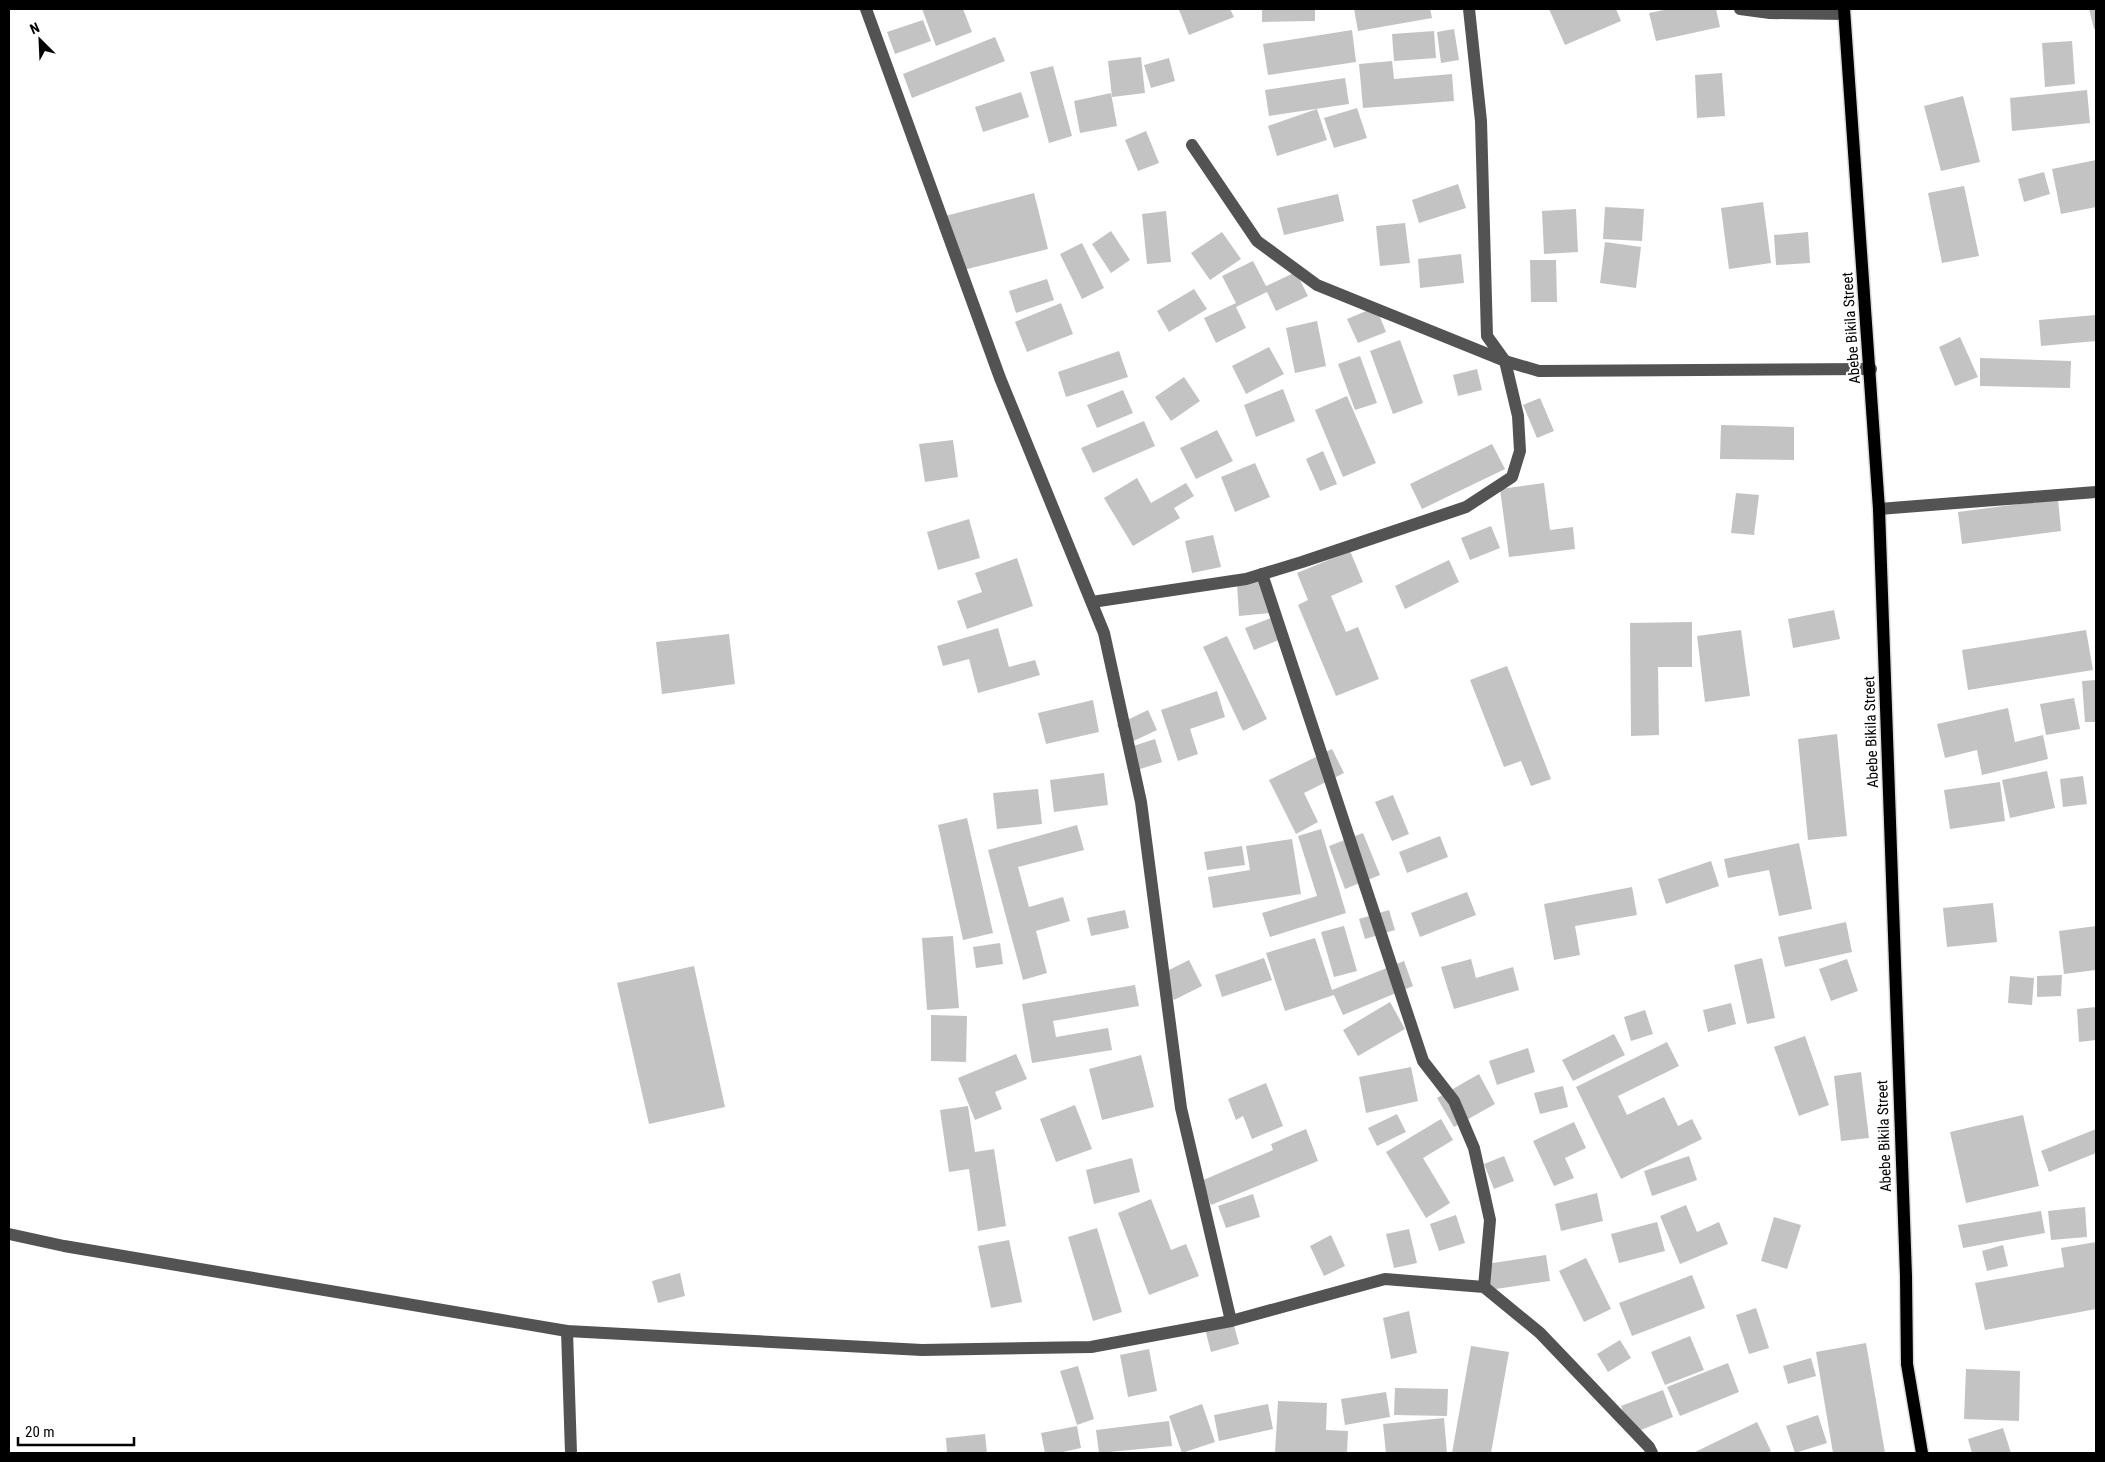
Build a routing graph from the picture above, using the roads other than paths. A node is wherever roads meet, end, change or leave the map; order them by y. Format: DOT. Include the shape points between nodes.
graph roads {
  1 [pos="866,9"];
  2 [pos="1469,9"];
  3 [pos="1740,9"];
  4 [pos="1844,11"];
  5 [pos="1192,145"];
  6 [pos="1505,361"];
  7 [pos="1871,369"];
  8 [pos="2096,492"];
  9 [pos="1879,509"];
  10 [pos="1262,574"];
  11 [pos="1092,602"];
  12 [pos="9,1234"];
  13 [pos="1484,1287"];
  14 [pos="1231,1322"];
  15 [pos="567,1331"];
  16 [pos="571,1453"];
  17 [pos="1652,1453"];
  18 [pos="1922,1453"];
  1 -- 11 [label="street" via="1000,378"];
  2 -- 6 [label="street" via="1481,121 1487,336"];
  3 -- 4 [label="street" via="1770,13"];
  4 -- 7 [label="main road, Abebe Bikila Street"];
  5 -- 6 [label="street" via="1257,241 1316,285"];
  6 -- 7 [label="street" via="1539,371"];
  6 -- 10 [label="street" via="1518,416 1520,451 1512,478 1466,507"];
  7 -- 9 [label="main road, Abebe Bikila Street"];
  8 -- 9 [label="street"];
  9 -- 18 [label="main road, Abebe Bikila Street" via="1907,1364"];
  10 -- 11 [label="street"];
  10 -- 13 [label="street" via="1423,1061 1454,1101 1474,1148 1490,1220"];
  11 -- 14 [label="street" via="1104,633 1141,802 1181,1108"];
  12 -- 15 [label="street"];
  13 -- 14 [label="street" via="1385,1279"];
  13 -- 17 [label="street" via="1540,1333"];
  14 -- 15 [label="street" via="1091,1347 922,1350"];
  15 -- 16 [label="street"];
}
